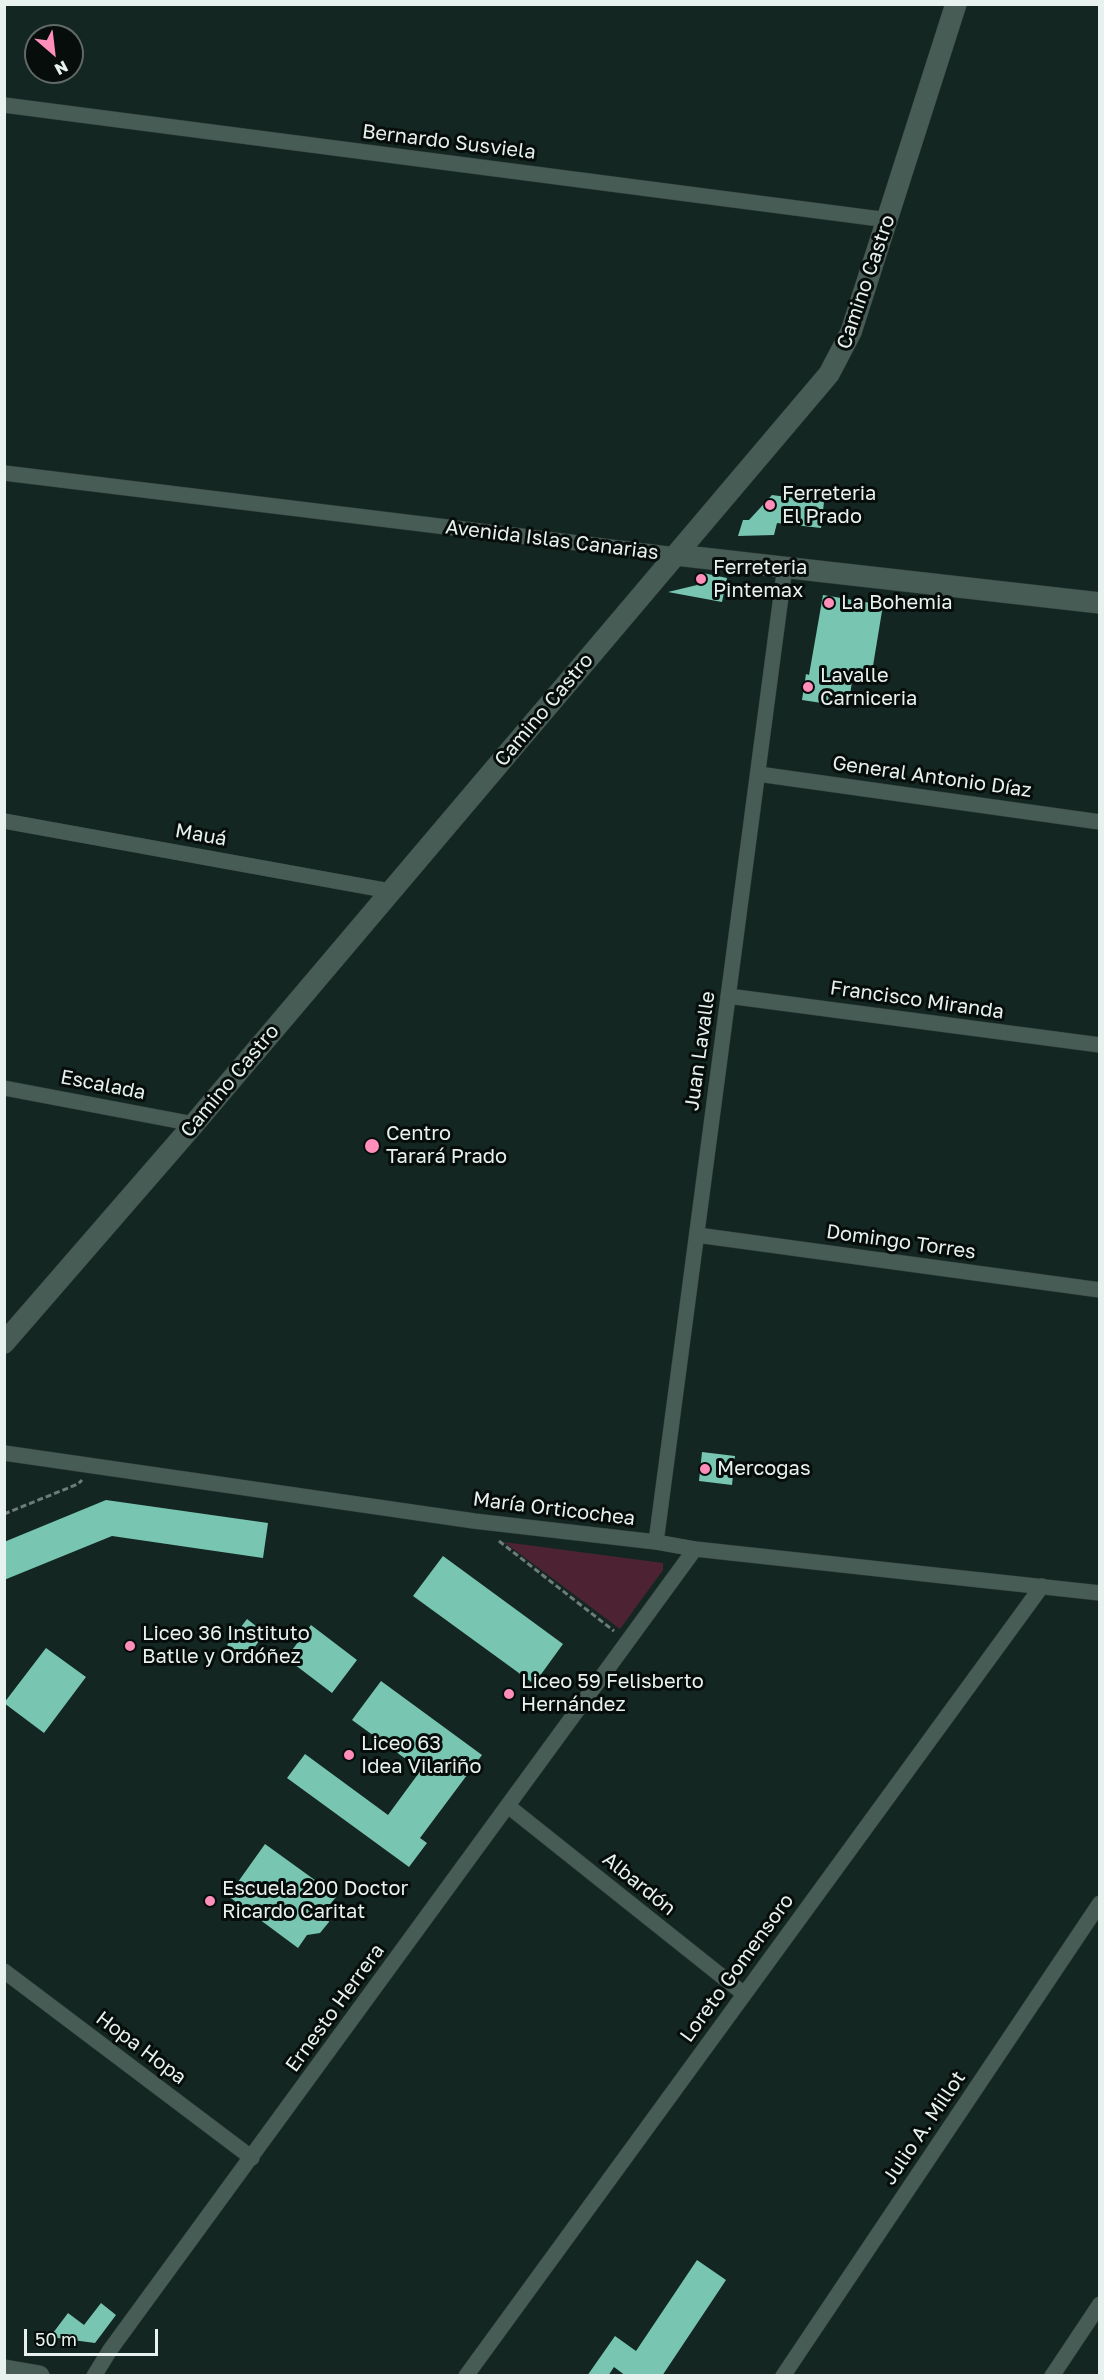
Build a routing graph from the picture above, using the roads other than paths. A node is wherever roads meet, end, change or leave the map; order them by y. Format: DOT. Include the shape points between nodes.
graph roads {
  1 [pos="956,4"];
  2 [pos="4,105"];
  3 [pos="888,220"];
  4 [pos="4,472"];
  5 [pos="676,555"];
  6 [pos="785,566"];
  7 [pos="1100,603"];
  8 [pos="758,774"];
  9 [pos="4,821"];
  10 [pos="1100,822"];
  11 [pos="390,891"];
  12 [pos="728,996"];
  13 [pos="1100,1045"];
  14 [pos="4,1088"];
  15 [pos="194,1124"];
  16 [pos="697,1235"];
  17 [pos="1100,1290"];
  18 [pos="4,1343"];
  19 [pos="4,1453"];
  20 [pos="656,1542"];
  21 [pos="695,1549"];
  22 [pos="1042,1586"];
  23 [pos="1100,1593"];
  24 [pos="508,1806"];
  25 [pos="1100,1903"];
  26 [pos="4,1971"];
  27 [pos="744,1994"];
  28 [pos="252,2158"];
  29 [pos="1100,2304"];
  30 [pos="4,2370"];
  31 [pos="39,2376"];
  32 [pos="94,2376"];
  33 [pos="466,2376"];
  34 [pos="783,2376"];
  35 [pos="1052,2376"];
  1 -- 3 [label="street, Camino Castro"];
  2 -- 3 [label="street, Bernardo Susviela"];
  3 -- 5 [label="street, Camino Castro" via="836,364"];
  4 -- 5 [label="street, Avenida Islas Canarias"];
  5 -- 6 [label="street, Avenida Islas Canarias"];
  5 -- 11 [label="street, Camino Castro"];
  6 -- 7 [label="street, Avenida Islas Canarias"];
  6 -- 8 [label="street, Juan Lavalle"];
  8 -- 10 [label="street, General Antonio Díaz"];
  8 -- 12 [label="street, Juan Lavalle"];
  9 -- 11 [label="street, Mauá"];
  11 -- 15 [label="street, Camino Castro"];
  12 -- 13 [label="street, Francisco Miranda"];
  12 -- 16 [label="street, Juan Lavalle"];
  14 -- 15 [label="street, Escalada"];
  15 -- 18 [label="street, Camino Castro"];
  16 -- 17 [label="street, Domingo Torres"];
  16 -- 20 [label="street, Juan Lavalle"];
  19 -- 20 [label="street, María Orticochea" via="474,1521"];
  20 -- 21 [label="street, María Orticochea"];
  21 -- 22 [label="street, María Orticochea"];
  21 -- 24 [label="street, Ernesto Herrera"];
  22 -- 23 [label="street, María Orticochea"];
  22 -- 27 [label="street, Loreto Gomensoro"];
  24 -- 27 [label="street, Albardón"];
  24 -- 28 [label="street, Ernesto Herrera"];
  25 -- 34 [label="street, Julio A. Millot"];
  26 -- 28 [label="street, Hopa Hopa"];
  27 -- 33 [label="street, Loreto Gomensoro"];
  28 -- 32 [label="street, Ernesto Herrera"];
  29 -- 35 [label="street"];
  30 -- 31 [label="street"];
}
